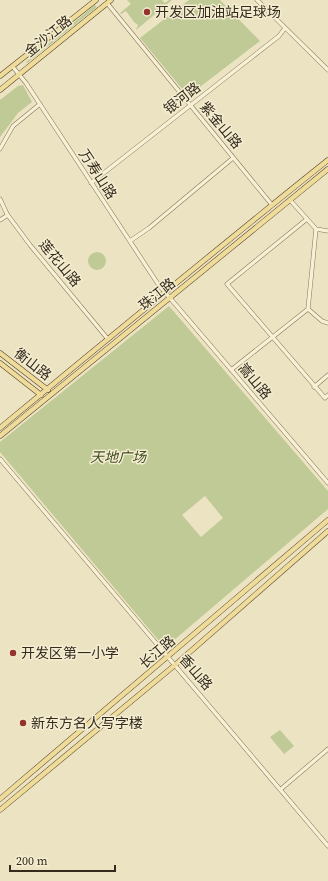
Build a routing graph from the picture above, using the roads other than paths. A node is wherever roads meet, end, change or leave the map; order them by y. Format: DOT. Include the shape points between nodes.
graph roads {
  1 [pos="96,0"];
  2 [pos="257,0"];
  3 [pos="109,2"];
  4 [pos="285,28"];
  5 [pos="13,67"];
  6 [pos="328,70"];
  7 [pos="19,74"];
  8 [pos="0,76"];
  9 [pos="0,90"];
  10 [pos="40,104"];
  11 [pos="190,105"];
  12 [pos="0,149"];
  13 [pos="233,158"];
  14 [pos="328,160"];
  15 [pos="328,169"];
  16 [pos="91,183"];
  17 [pos="0,199"];
  18 [pos="290,200"];
  19 [pos="272,205"];
  20 [pos="8,215"];
  21 [pos="307,219"];
  22 [pos="0,220"];
  23 [pos="316,229"];
  24 [pos="328,231"];
  25 [pos="130,241"];
  26 [pos="166,293"];
  27 [pos="170,298"];
  28 [pos="308,309"];
  29 [pos="328,323"];
  30 [pos="107,338"];
  31 [pos="271,338"];
  32 [pos="0,353"];
  33 [pos="0,363"];
  34 [pos="232,370"];
  35 [pos="328,375"];
  36 [pos="314,387"];
  37 [pos="47,389"];
  38 [pos="52,393"];
  39 [pos="40,395"];
  40 [pos="328,395"];
  41 [pos="45,398"];
  42 [pos="0,428"];
  43 [pos="0,436"];
  44 [pos="0,459"];
  45 [pos="328,483"];
  46 [pos="328,520"];
  47 [pos="328,531"];
  48 [pos="168,657"];
  49 [pos="175,665"];
  50 [pos="328,748"];
  51 [pos="281,789"];
  52 [pos="0,799"];
  53 [pos="0,810"];
  54 [pos="328,846"];
  1 -- 5 [label="main road, 金沙江路"];
  2 -- 4 [label="street"];
  3 -- 7 [label="main road, 金沙江路"];
  3 -- 11 [label="street, 紫金山路"];
  4 -- 6 [label="street"];
  4 -- 11 [label="street, 银河路"];
  5 -- 7 [label="street, 万寿山路"];
  5 -- 8 [label="main road, 金沙江路"];
  7 -- 9 [label="main road, 金沙江路"];
  7 -- 10 [label="street, 万寿山路"];
  10 -- 12 [label="street" via="13,126"];
  10 -- 16 [label="street, 万寿山路"];
  11 -- 13 [label="street, 紫金山路"];
  11 -- 16 [label="street, 银河路"];
  13 -- 19 [label="street, 紫金山路"];
  13 -- 25 [label="street"];
  14 -- 19 [label="main road"];
  15 -- 18 [label="main road, 珠江路"];
  16 -- 25 [label="street, 万寿山路"];
  17 -- 20 [label="street, 莲花山路"];
  18 -- 21 [label="street"];
  18 -- 27 [label="main road, 珠江路"];
  19 -- 26 [label="main road"];
  20 -- 22 [label="street"];
  20 -- 30 [label="street, 莲花山路"];
  21 -- 23 [label="street"];
  21 -- 31 [label="street" via="226,284"];
  23 -- 24 [label="street"];
  23 -- 28 [label="street"];
  25 -- 26 [label="street, 万寿山路"];
  26 -- 27 [label="street, 嵩山路"];
  26 -- 30 [label="main road"];
  27 -- 34 [label="street, 嵩山路"];
  27 -- 38 [label="main road, 珠江路"];
  28 -- 29 [label="street"];
  28 -- 31 [label="street"];
  30 -- 37 [label="main road"];
  31 -- 34 [label="street"];
  31 -- 36 [label="street"];
  32 -- 37 [label="main road, 衡山路"];
  33 -- 39 [label="main road, 衡山路"];
  34 -- 45 [label="street, 嵩山路"];
  35 -- 36 [label="street"];
  36 -- 40 [label="street" via="325,398"];
  37 -- 38 [label="main road, 衡山路"];
  37 -- 39 [label="main road"];
  38 -- 41 [label="main road, 珠江路"];
  39 -- 41 [label="main road, 衡山路"];
  39 -- 42 [label="main road"];
  41 -- 43 [label="main road, 珠江路"];
  44 -- 48 [label="street, 香山路"];
  46 -- 48 [label="main road, 长江路"];
  47 -- 49 [label="main road, 长江路"];
  48 -- 49 [label="street, 香山路"];
  48 -- 52 [label="main road, 长江路"];
  49 -- 51 [label="street, 香山路"];
  49 -- 53 [label="main road, 长江路"];
  50 -- 51 [label="street"];
  51 -- 54 [label="street, 香山路"];
}
